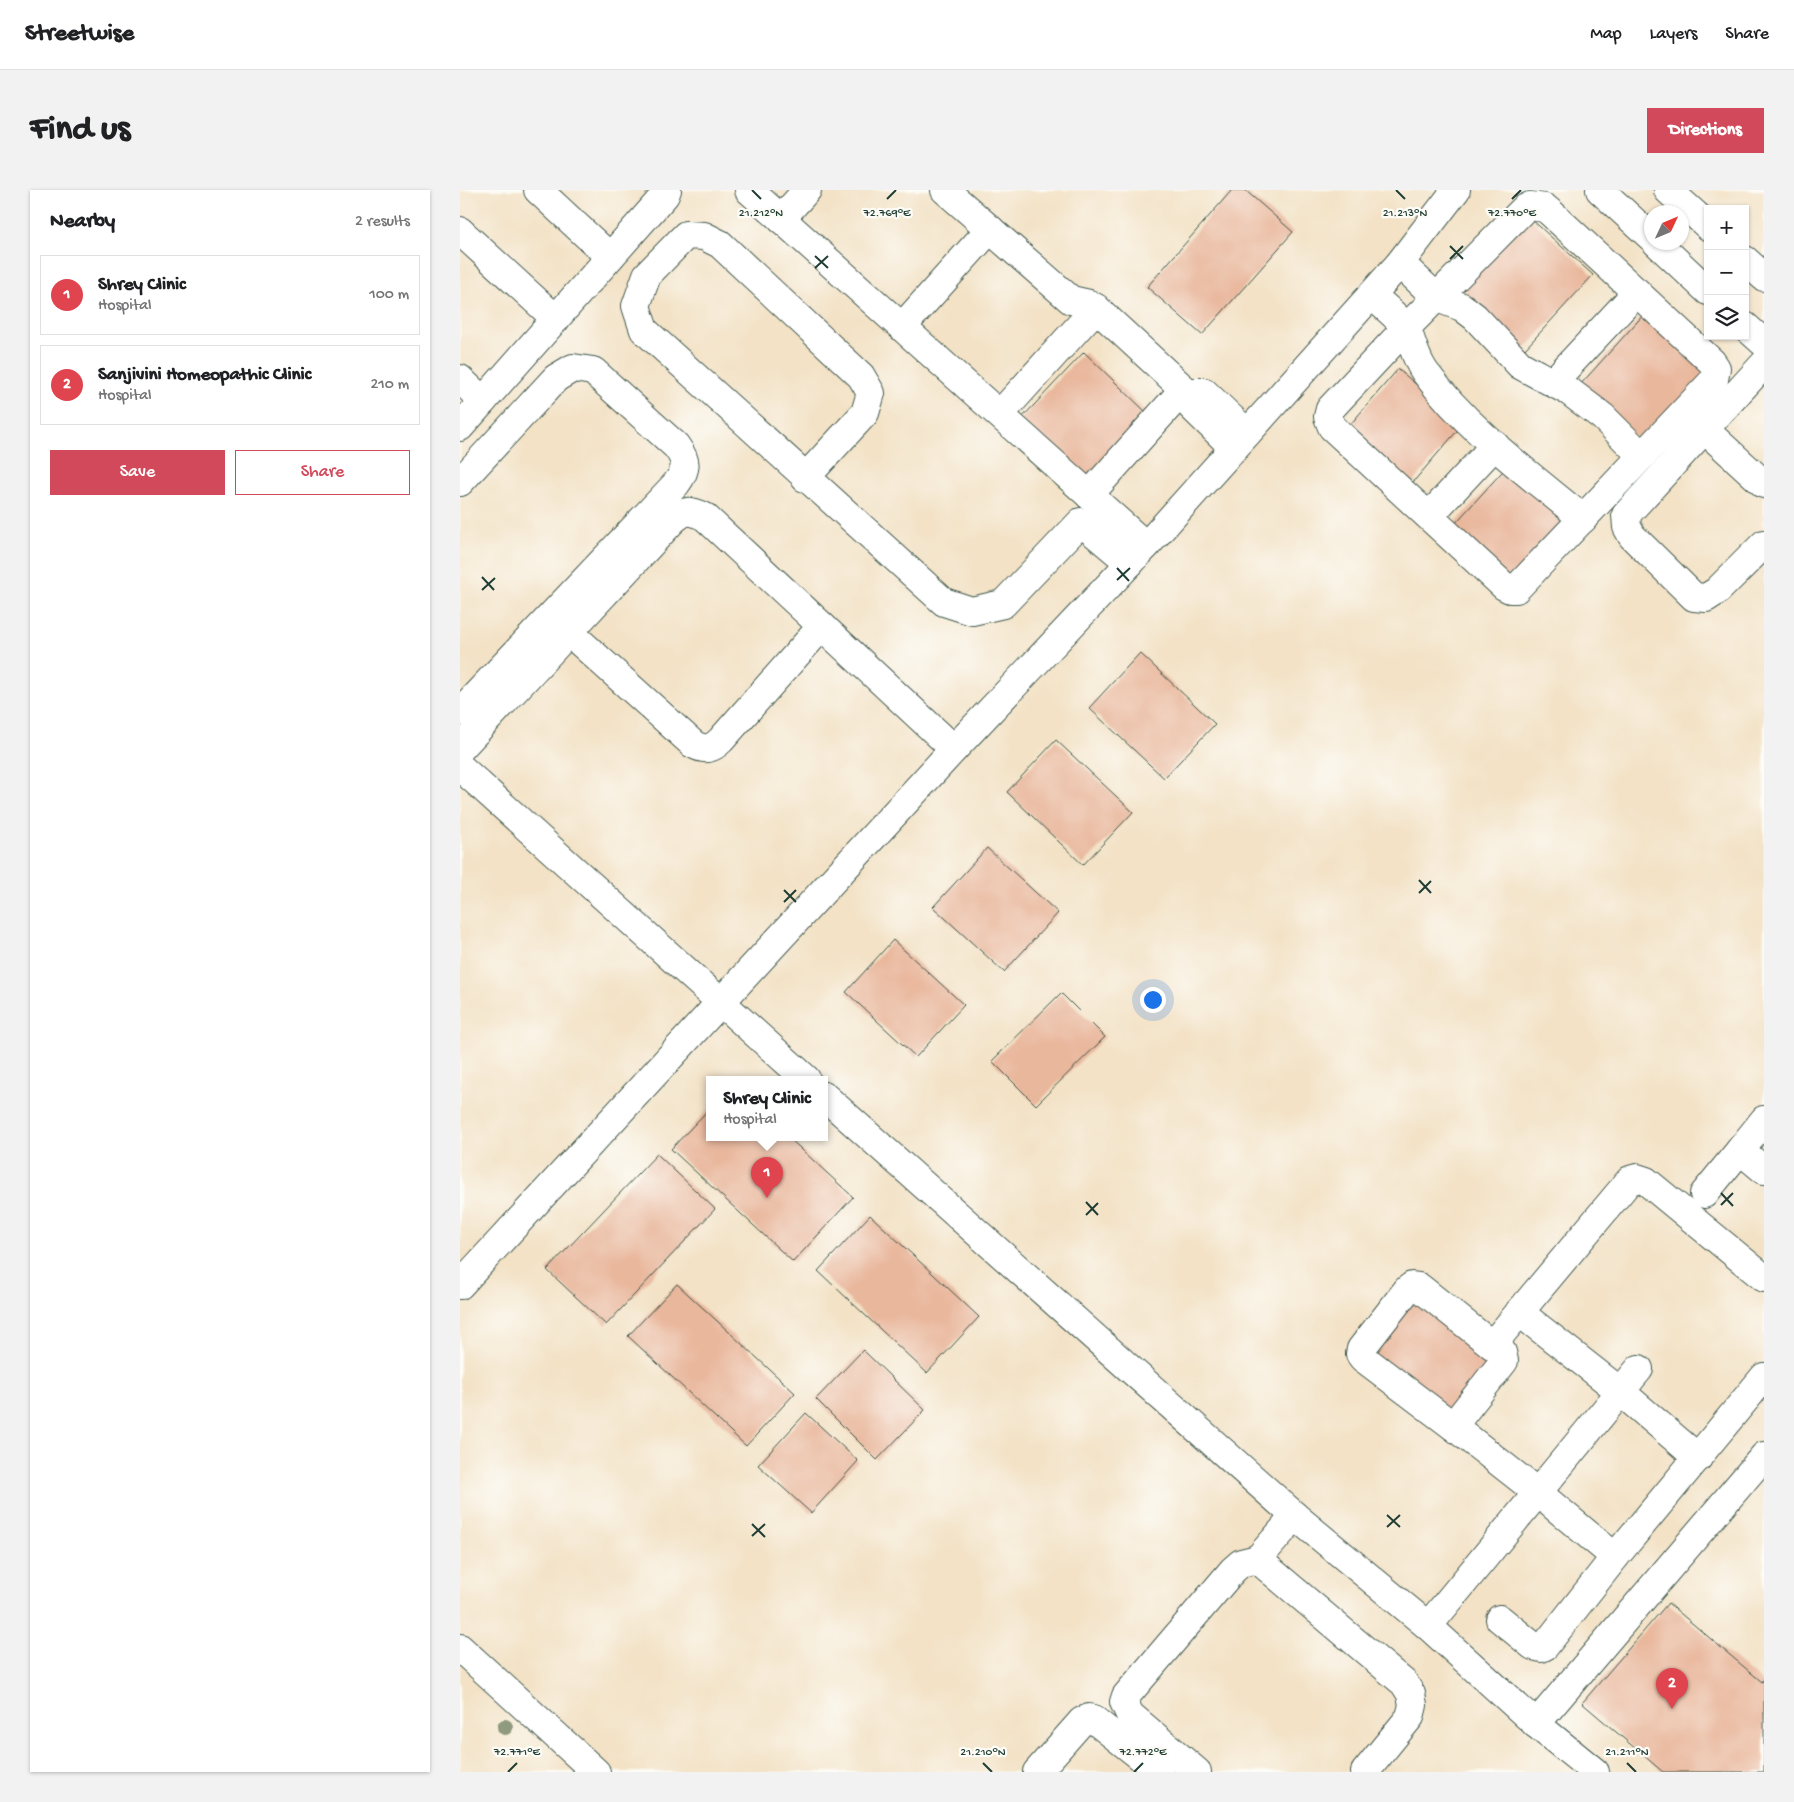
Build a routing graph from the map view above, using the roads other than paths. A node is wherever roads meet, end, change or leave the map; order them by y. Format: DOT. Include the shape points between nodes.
graph roads {
  1 [pos="538,190"];
  2 [pos="667,190"];
  3 [pos="749,190"];
  4 [pos="807,190"];
  5 [pos="945,190"];
  6 [pos="1456,190"];
  7 [pos="1600,190"];
  8 [pos="1668,190"];
  9 [pos="781,219"];
  10 [pos="1704,222"];
  11 [pos="990,229"];
  12 [pos="460,231"];
  13 [pos="1644,231"];
  14 [pos="1664,250"];
  15 [pos="610,257"];
  16 [pos="1400,263"];
  17 [pos="1749,264"];
  18 [pos="1764,277"];
  19 [pos="1704,287"];
  20 [pos="1637,292"];
  21 [pos="1372,295"];
  22 [pos="1437,298"];
  23 [pos="1096,308"];
  24 [pos="556,319"];
  25 [pos="902,327"];
  26 [pos="1406,328"];
  27 [pos="1749,330"];
  28 [pos="1764,343"];
  29 [pos="1764,364"];
  30 [pos="460,379"];
  31 [pos="1553,382"];
  32 [pos="1186,390"];
  33 [pos="483,400"];
  34 [pos="1000,414"];
  35 [pos="460,427"];
  36 [pos="1704,429"];
  37 [pos="1241,441"];
  38 [pos="1495,445"];
  39 [pos="1642,456"];
  40 [pos="805,478"];
  41 [pos="460,482"];
  42 [pos="1764,484"];
  43 [pos="1089,495"];
  44 [pos="1428,516"];
  45 [pos="1583,519"];
  46 [pos="1764,544"];
  47 [pos="1138,555"];
  48 [pos="822,626"];
  49 [pos="569,632"];
  50 [pos="460,712"];
  51 [pos="954,748"];
  52 [pos="460,749"];
  53 [pos="460,767"];
  54 [pos="720,1003"];
  55 [pos="803,1076"];
  56 [pos="828,1100"];
  57 [pos="1764,1120"];
  58 [pos="1740,1150"];
  59 [pos="1764,1170"];
  60 [pos="1704,1194"];
  61 [pos="1764,1278"];
  62 [pos="460,1285"];
  63 [pos="1519,1312"];
  64 [pos="1492,1345"];
  65 [pos="1639,1370"];
  66 [pos="1764,1377"];
  67 [pos="1621,1392"];
  68 [pos="1453,1426"];
  69 [pos="1764,1456"];
  70 [pos="1698,1458"];
  71 [pos="1538,1492"];
  72 [pos="1295,1516"];
  73 [pos="1616,1557"];
  74 [pos="1257,1560"];
  75 [pos="1500,1619"];
  76 [pos="1428,1626"];
  77 [pos="460,1648"];
  78 [pos="1536,1724"];
  79 [pos="596,1772"];
  80 [pos="1037,1772"];
  81 [pos="1160,1772"];
  82 [pos="1197,1772"];
  83 [pos="1365,1772"];
  84 [pos="1595,1772"];
  1 -- 15 [label="street"];
  2 -- 15 [label="street"];
  3 -- 9 [label="street"];
  4 -- 9 [label="street"];
  5 -- 11 [label="street"];
  6 -- 16 [label="street"];
  7 -- 13 [label="street"];
  8 -- 10 [label="street"];
  9 -- 25 [label="street"];
  11 -- 23 [label="street" via="1071,300"];
  11 -- 25 [label="street"];
  12 -- 24 [label="street"];
  14 -- 19 [label="street"];
  15 -- 24 [label="street"];
  16 -- 21 [label="street"];
  16 -- 22 [label="street"];
  17 -- 18 [label="street"];
  20 -- 22 [label="street" via="1545,208 1530,206"];
  20 -- 31 [label="street"];
  20 -- 39 [label="street" via="1716,368 1714,380"];
  21 -- 26 [label="street"];
  21 -- 37 [label="street"];
  22 -- 26 [label="street"];
  22 -- 31 [label="street" via="1462,307 1520,365"];
  23 -- 32 [label="street"];
  23 -- 34 [label="street"];
  24 -- 33 [label="street"];
  25 -- 34 [label="street"];
  26 -- 38 [label="street" via="1414,354 1425,372 1458,411"];
  26 -- 44 [label="street" via="1330,409 1328,417 1332,427"];
  27 -- 28 [label="street"];
  29 -- 36 [label="street"];
  30 -- 33 [label="street"];
  31 -- 39 [label="street" via="1604,417"];
  32 -- 37 [label="street" via="1191,406"];
  32 -- 43 [label="street"];
  33 -- 35 [label="street"];
  34 -- 43 [label="street"];
  36 -- 42 [label="street"];
  36 -- 46 [label="street" via="1626,515 1627,527 1632,536 1694,597 1706,598 1717,591"];
  37 -- 47 [label="street"];
  38 -- 44 [label="street"];
  38 -- 45 [label="street"];
  39 -- 45 [label="street"];
  40 -- 40 [label="street" via="644,330 636,306 647,274 686,235 704,236 720,244 861,376 870,393 865,413"];
  40 -- 47 [label="street" via="944,602 972,611 1003,604 1081,522"];
  41 -- 50 [label="street" via="556,378 573,368 593,371 676,446 684,456 685,466 676,484"];
  43 -- 47 [label="street"];
  44 -- 45 [label="street" via="1504,586 1516,590"];
  47 -- 51 [label="street"];
  48 -- 49 [label="street" via="705,517 693,511 682,512 673,520"];
  48 -- 49 [label="street" via="721,740 707,749 693,744"];
  48 -- 51 [label="street"];
  49 -- 52 [label="street"];
  51 -- 54 [label="street"];
  53 -- 54 [label="street"];
  54 -- 55 [label="street"];
  54 -- 62 [label="street"];
  56 -- 72 [label="street"];
  57 -- 58 [label="street"];
  58 -- 59 [label="street"];
  58 -- 60 [label="street"];
  61 -- 63 [label="street" via="1646,1181 1637,1178 1623,1187"];
  63 -- 64 [label="street"];
  63 -- 67 [label="street"];
  64 -- 68 [label="street" via="1502,1352 1504,1361"];
  64 -- 68 [label="street" via="1419,1287 1412,1286 1361,1349 1360,1354 1370,1364"];
  65 -- 67 [label="street"];
  66 -- 70 [label="street"];
  67 -- 70 [label="street"];
  67 -- 71 [label="street"];
  68 -- 71 [label="street"];
  69 -- 78 [label="street"];
  70 -- 73 [label="street"];
  71 -- 73 [label="street"];
  71 -- 76 [label="street"];
  72 -- 74 [label="street"];
  72 -- 76 [label="street"];
  73 -- 75 [label="street" via="1545,1646 1533,1646"];
  74 -- 82 [label="street" via="1241,1563 1233,1570 1124,1702 1130,1715"];
  74 -- 83 [label="street" via="1404,1684 1411,1694 1410,1717"];
  76 -- 78 [label="street"];
  77 -- 79 [label="street"];
  78 -- 84 [label="street"];
  80 -- 81 [label="street" via="1082,1721 1089,1718"];
}
